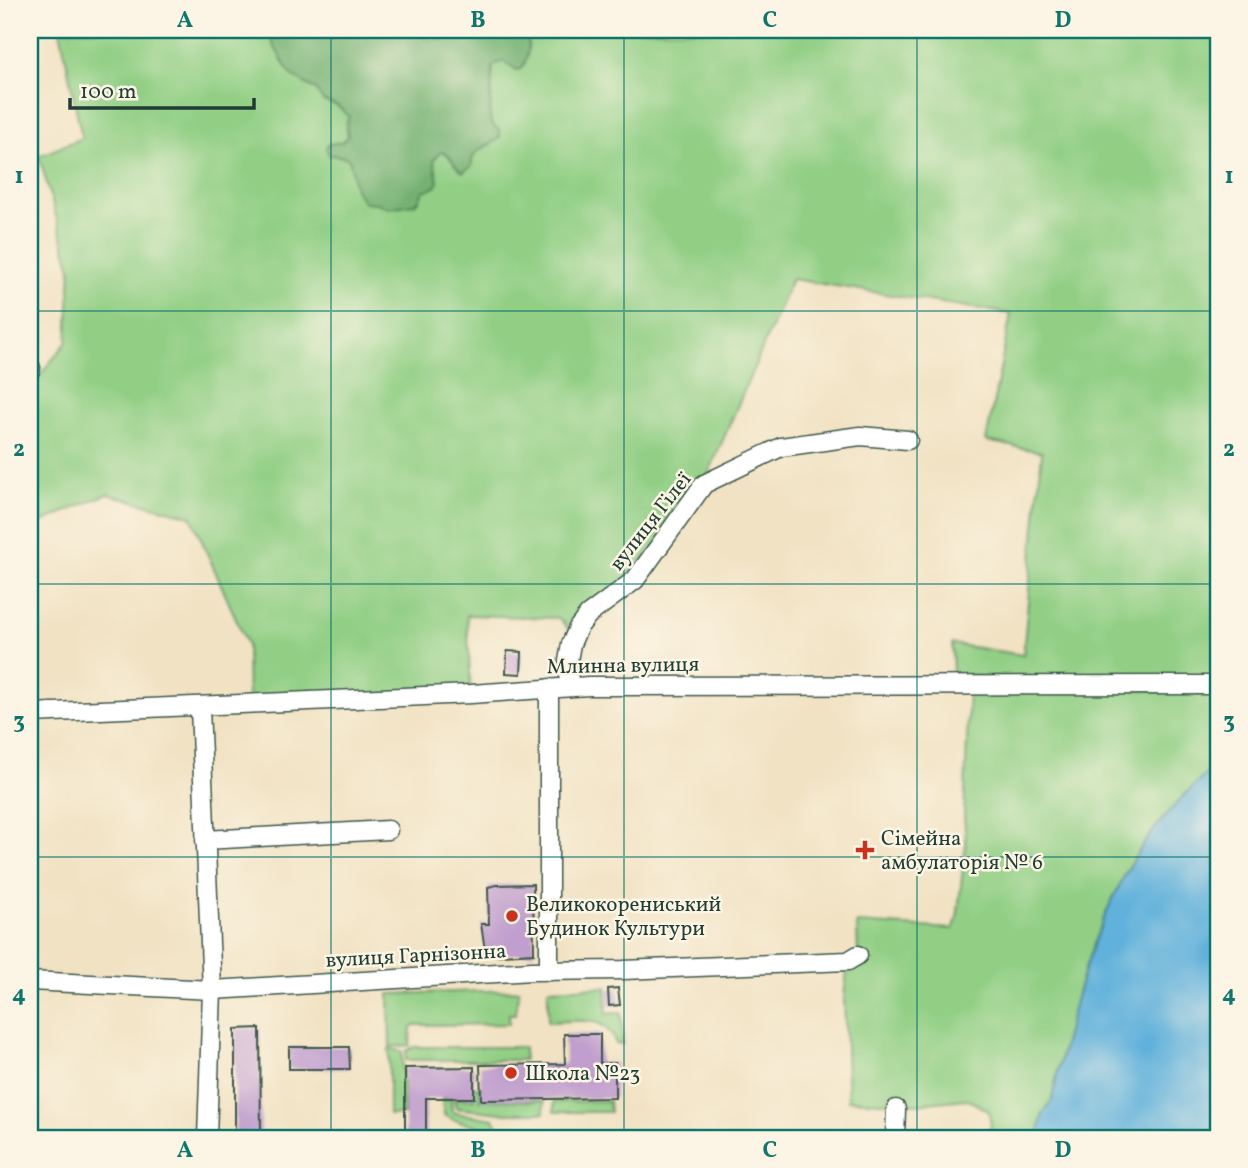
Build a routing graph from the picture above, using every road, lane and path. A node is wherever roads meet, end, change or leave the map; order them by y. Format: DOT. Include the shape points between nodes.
graph roads {
  1 [pos="908,440"];
  2 [pos="1218,685"];
  3 [pos="569,687"];
  4 [pos="549,688"];
  5 [pos="200,708"];
  6 [pos="30,713"];
  7 [pos="388,830"];
  8 [pos="205,840"];
  9 [pos="853,958"];
  10 [pos="549,971"];
  11 [pos="30,981"];
  12 [pos="212,990"];
  13 [pos="896,1110"];
  14 [pos="207,1138"];
  15 [pos="895,1138"];
  1 -- 3 [label="street, вулиця Гілеї" via="860,436 781,447 704,484 635,580 588,615 578,628 568,661"];
  2 -- 3 [label="street, Млинна вулиця"];
  3 -- 4 [label="street, Млинна вулиця"];
  4 -- 5 [label="street, Млинна вулиця"];
  4 -- 10 [label="street"];
  5 -- 6 [label="street, Млинна вулиця"];
  5 -- 8 [label="street"];
  7 -- 8 [label="street"];
  8 -- 12 [label="street"];
  9 -- 10 [label="street, вулиця Гарнізонна"];
  10 -- 12 [label="street, вулиця Гарнізонна"];
  11 -- 12 [label="street, вулиця Гарнізонна"];
  12 -- 14 [label="street"];
  13 -- 15 [label="street"];
}
